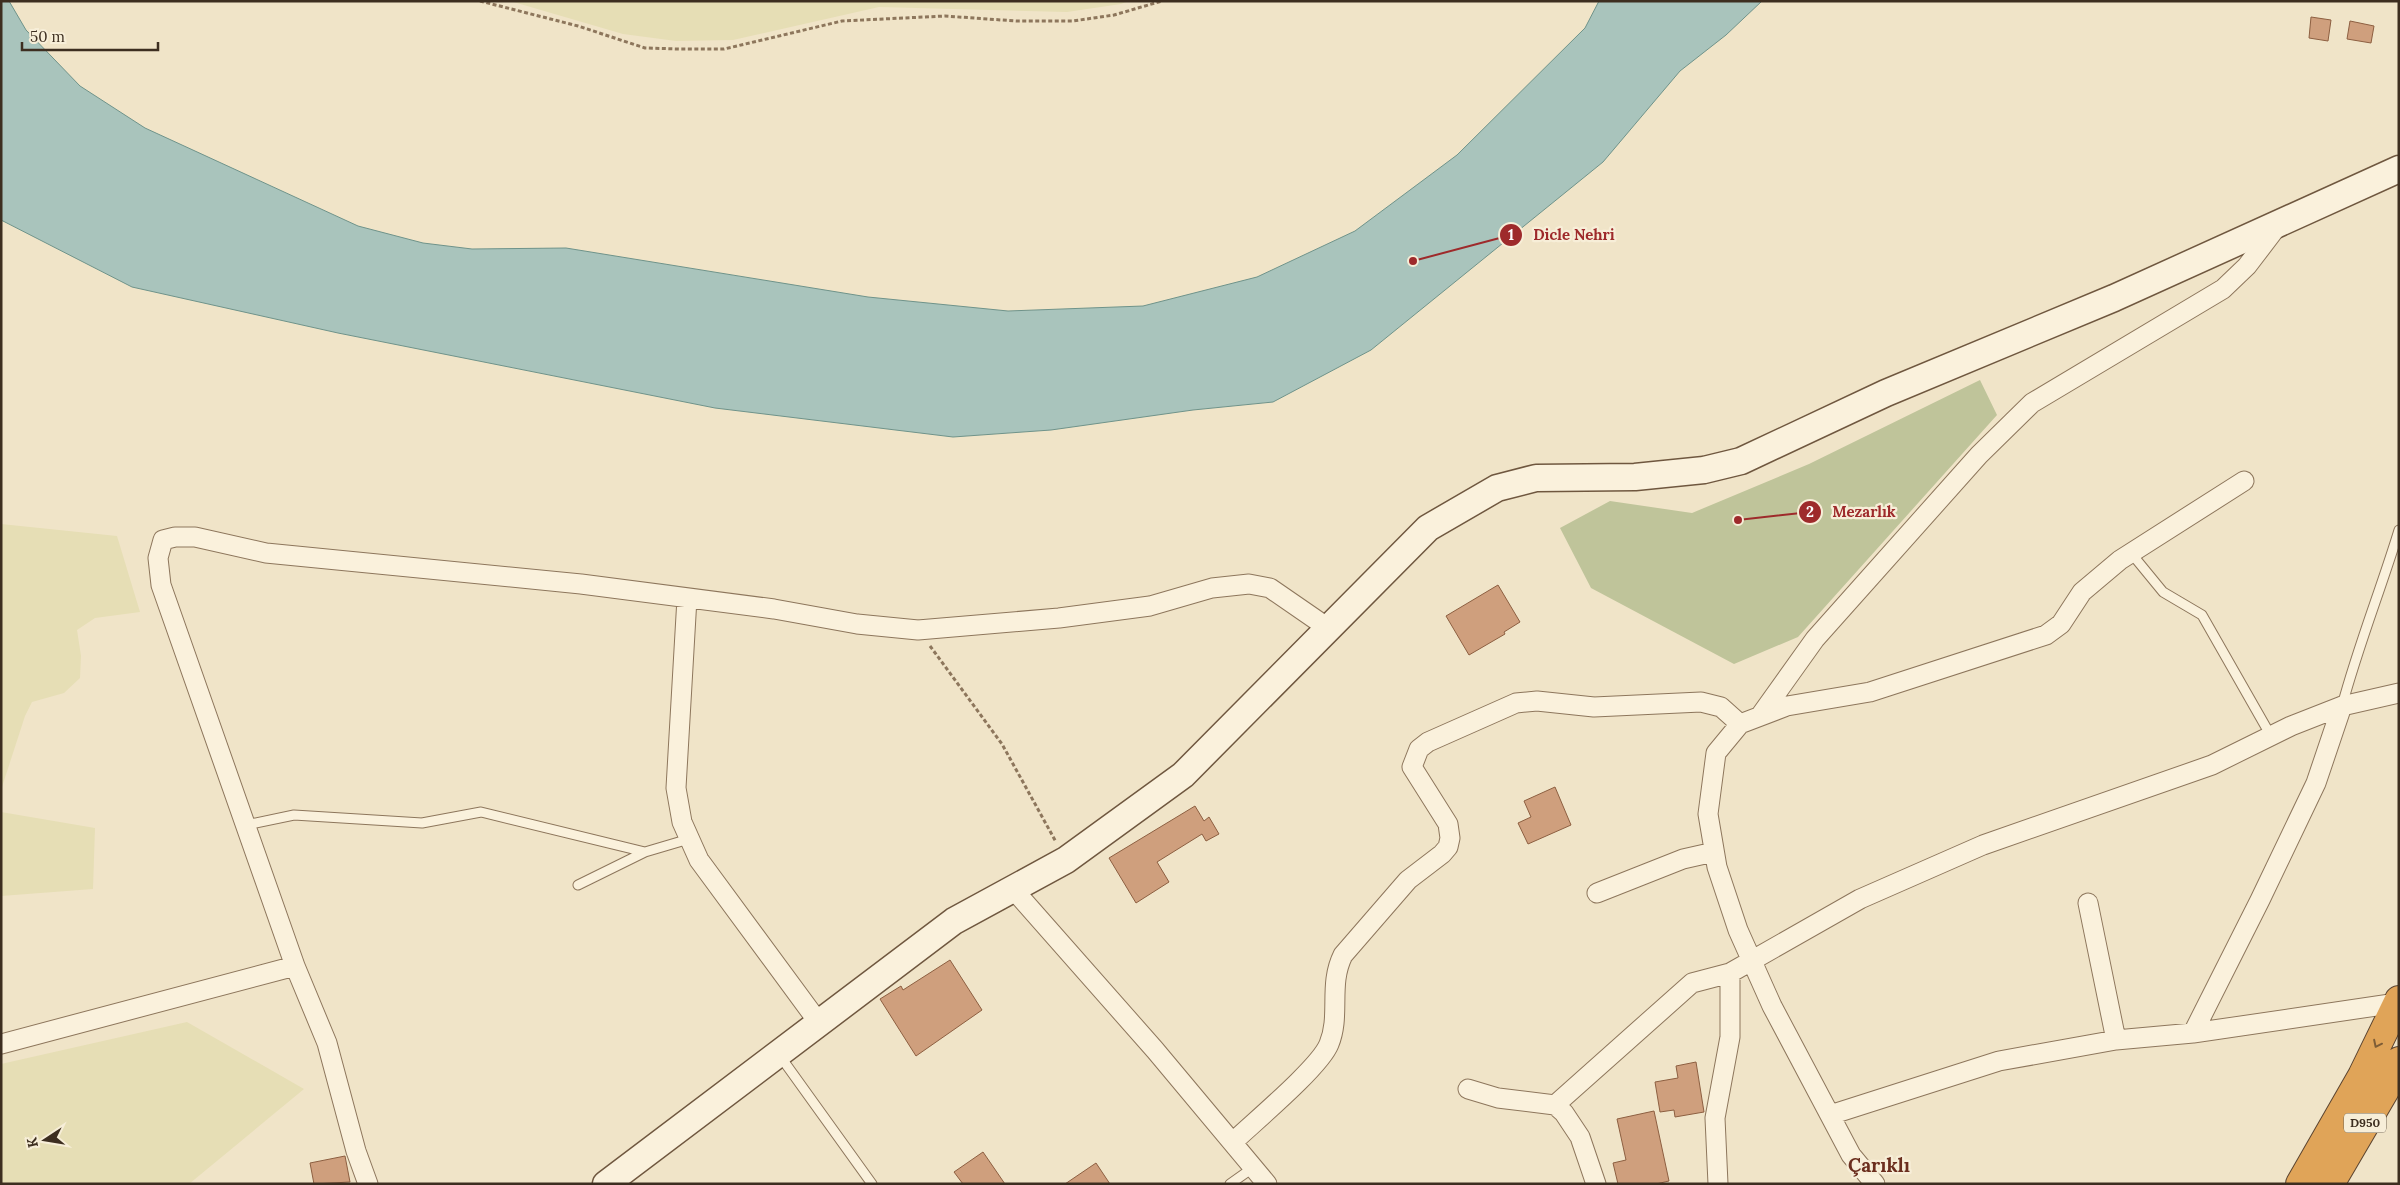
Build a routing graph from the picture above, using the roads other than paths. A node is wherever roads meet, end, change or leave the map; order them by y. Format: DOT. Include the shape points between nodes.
graph roads {
  1 [pos="2398,167"];
  2 [pos="2281,222"];
  3 [pos="2244,481"];
  4 [pos="2399,530"];
  5 [pos="2131,553"];
  6 [pos="687,598"];
  7 [pos="1328,628"];
  8 [pos="2399,693"];
  9 [pos="2342,706"];
  10 [pos="1760,716"];
  11 [pos="1740,724"];
  12 [pos="2271,736"];
  13 [pos="246,825"];
  14 [pos="689,838"];
  15 [pos="645,852"];
  16 [pos="1714,852"];
  17 [pos="578,885"];
  18 [pos="1013,889"];
  19 [pos="1597,893"];
  20 [pos="2088,903"];
  21 [pos="1752,961"];
  22 [pos="295,966"];
  23 [pos="1730,973"];
  24 [pos="2398,1002"];
  25 [pos="819,1023"];
  26 [pos="2193,1033"];
  27 [pos="2116,1040"];
  28 [pos="1,1044"];
  29 [pos="778,1054"];
  30 [pos="2395,1079"];
  31 [pos="1468,1089"];
  32 [pos="1555,1105"];
  33 [pos="1830,1115"];
  34 [pos="1233,1142"];
  35 [pos="1254,1167"];
  36 [pos="368,1184"];
  37 [pos="606,1184"];
  38 [pos="872,1184"];
  39 [pos="1230,1184"];
  40 [pos="1266,1184"];
  41 [pos="1596,1184"];
  42 [pos="1718,1184"];
  43 [pos="1875,1184"];
  44 [pos="2300,1184"];
  45 [pos="2330,1184"];
  1 -- 2 [label="street"];
  2 -- 7 [label="street" via="2114,298 1886,393 1741,460 1704,470 1635,477 1536,478 1497,488 1428,528"];
  2 -- 10 [label="street" via="2248,266 2223,289 2032,403 1979,455 1815,639"];
  3 -- 5 [label="street"];
  4 -- 9 [label="lane"];
  5 -- 10 [label="street" via="2082,592 2061,624 2046,635 1870,692 1787,706"];
  5 -- 12 [label="lane" via="2163,592 2202,616"];
  6 -- 7 [label="street" via="918,630 1059,618 1150,606 1212,588 1249,584 1270,588"];
  6 -- 13 [label="street" via="571,583 266,553 195,537 175,536 163,540 158,558 161,585"];
  6 -- 14 [label="street" via="676,788 682,822"];
  7 -- 18 [label="street" via="1183,775 1066,860"];
  8 -- 9 [label="street"];
  9 -- 12 [label="street"];
  9 -- 26 [label="street" via="2316,783"];
  10 -- 11 [label="street"];
  11 -- 16 [label="street" via="1716,753 1708,814"];
  11 -- 34 [label="street" via="1721,707 1701,702 1594,707 1537,701 1516,703 1419,749 1412,767 1448,824 1448,847 1408,880 1343,955 1336,969 1334,1022 1329,1045 1310,1069"];
  12 -- 21 [label="street" via="2212,765 1983,845 1860,898"];
  13 -- 15 [label="lane" via="294,815 422,823 481,812"];
  13 -- 22 [label="street"];
  14 -- 15 [label="lane"];
  14 -- 25 [label="street" via="699,860 720,890"];
  15 -- 17 [label="lane"];
  16 -- 19 [label="street" via="1683,859"];
  16 -- 21 [label="street" via="1738,930"];
  18 -- 25 [label="street" via="954,921"];
  18 -- 34 [label="street"];
  20 -- 27 [label="street"];
  21 -- 23 [label="street"];
  21 -- 33 [label="street"];
  22 -- 28 [label="street"];
  22 -- 36 [label="street" via="327,1043"];
  23 -- 32 [label="street" via="1692,983"];
  23 -- 42 [label="street" via="1730,1037 1715,1118"];
  24 -- 26 [label="street"];
  24 -- 44 [label="highway, one-way" via="2362,1076"];
  25 -- 29 [label="street"];
  26 -- 27 [label="street"];
  27 -- 33 [label="street" via="1999,1061"];
  29 -- 37 [label="street"];
  29 -- 38 [label="lane"];
  30 -- 45 [label="highway, D950"];
  31 -- 32 [label="street" via="1498,1098"];
  32 -- 41 [label="street" via="1580,1137"];
  33 -- 43 [label="street" via="1851,1155"];
  34 -- 35 [label="street"];
  35 -- 39 [label="lane"];
  35 -- 40 [label="street"];
}
